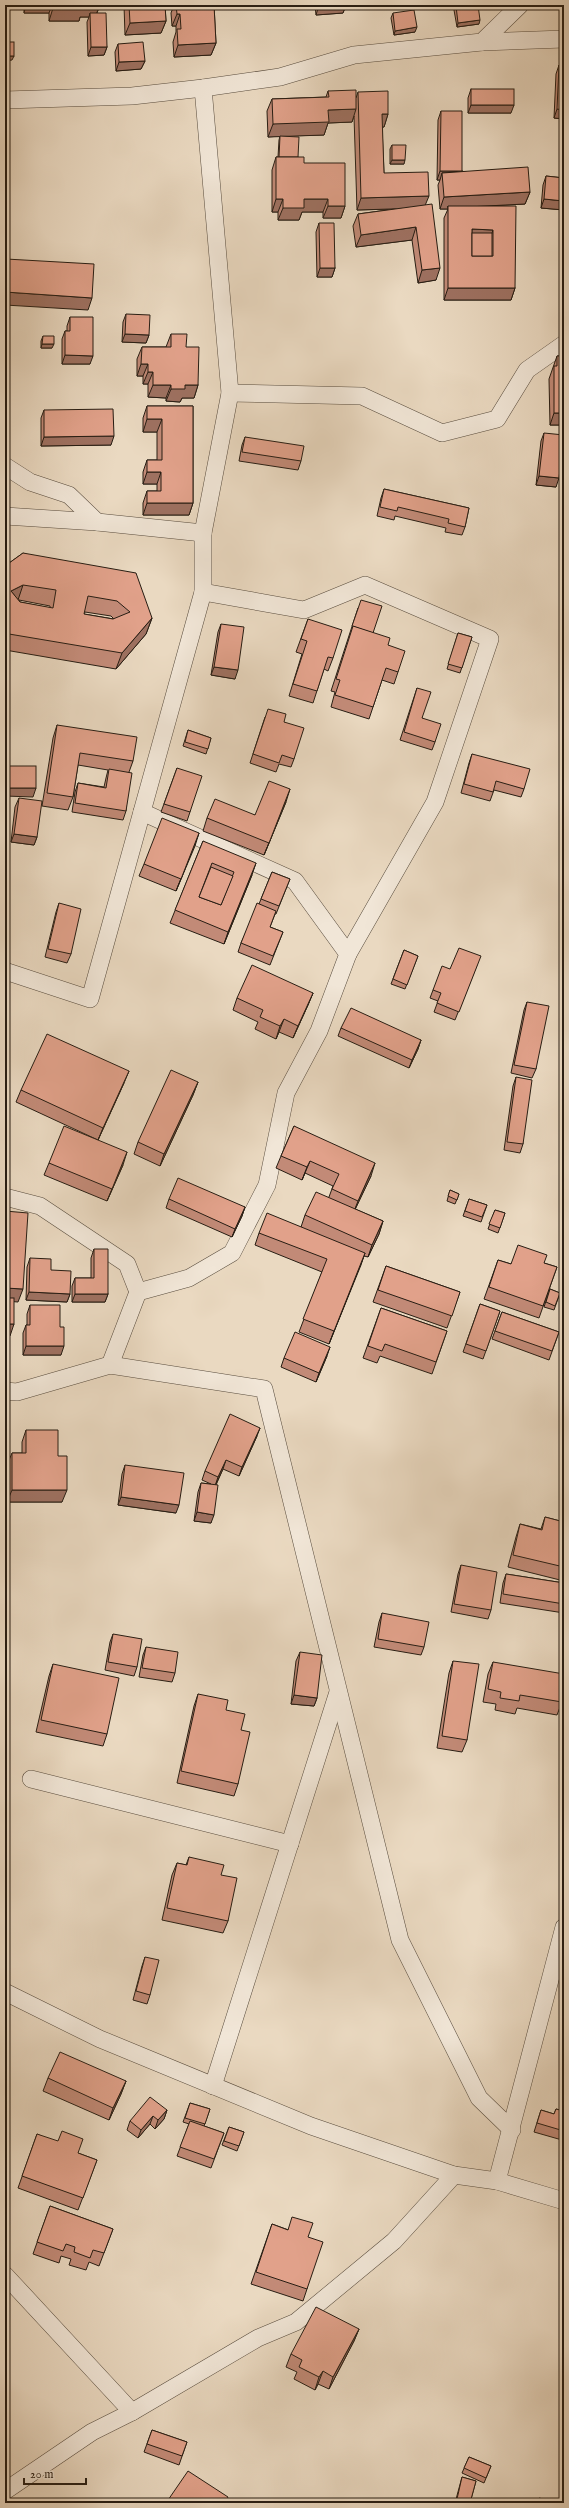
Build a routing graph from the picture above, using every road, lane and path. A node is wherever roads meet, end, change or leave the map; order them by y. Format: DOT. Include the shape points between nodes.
graph roads {
  1 [pos="520,5"];
  2 [pos="564,39"];
  3 [pos="482,42"];
  4 [pos="203,88"];
  5 [pos="5,100"];
  6 [pos="564,344"];
  7 [pos="230,393"];
  8 [pos="5,466"];
  9 [pos="5,516"];
  10 [pos="97,522"];
  11 [pos="203,533"];
  12 [pos="203,592"];
  13 [pos="142,812"];
  14 [pos="348,954"];
  15 [pos="5,971"];
  16 [pos="5,1197"];
  17 [pos="138,1292"];
  18 [pos="110,1366"];
  19 [pos="5,1391"];
  20 [pos="338,1692"];
  21 [pos="31,1779"];
  22 [pos="290,1844"];
  23 [pos="564,1926"];
  24 [pos="5,1992"];
  25 [pos="213,2086"];
  26 [pos="512,2130"];
  27 [pos="454,2175"];
  28 [pos="497,2181"];
  29 [pos="564,2201"];
  30 [pos="5,2275"];
  31 [pos="132,2412"];
  32 [pos="5,2491"];
  1 -- 3 [label="street"];
  2 -- 3 [label="street"];
  3 -- 4 [label="street" via="354,55 280,77"];
  4 -- 5 [label="street" via="132,96"];
  4 -- 7 [label="street"];
  6 -- 7 [label="street" via="527,370 497,419 442,432 362,396"];
  7 -- 11 [label="street"];
  8 -- 10 [label="street" via="30,482 69,495"];
  9 -- 10 [label="street"];
  10 -- 11 [label="street"];
  11 -- 12 [label="street"];
  12 -- 13 [label="street"];
  12 -- 14 [label="street" via="304,610 365,584 490,639 435,802"];
  13 -- 14 [label="street" via="295,881"];
  13 -- 15 [label="street" via="90,999"];
  14 -- 17 [label="street" via="319,1031 286,1093 267,1185 232,1253 189,1278"];
  16 -- 17 [label="street" via="40,1206 127,1264"];
  17 -- 18 [label="street"];
  18 -- 19 [label="street" via="17,1392"];
  18 -- 20 [label="street" via="264,1389 332,1658"];
  20 -- 22 [label="street"];
  20 -- 26 [label="street" via="400,1940 479,2098"];
  21 -- 22 [label="street"];
  22 -- 25 [label="street"];
  23 -- 26 [label="street"];
  24 -- 25 [label="street" via="100,2040"];
  25 -- 27 [label="street" via="311,2126"];
  26 -- 28 [label="street"];
  27 -- 28 [label="street"];
  27 -- 31 [label="street" via="394,2241 296,2322 258,2338"];
  28 -- 29 [label="street"];
  30 -- 31 [label="street"];
  31 -- 32 [label="street" via="92,2432"];
}
